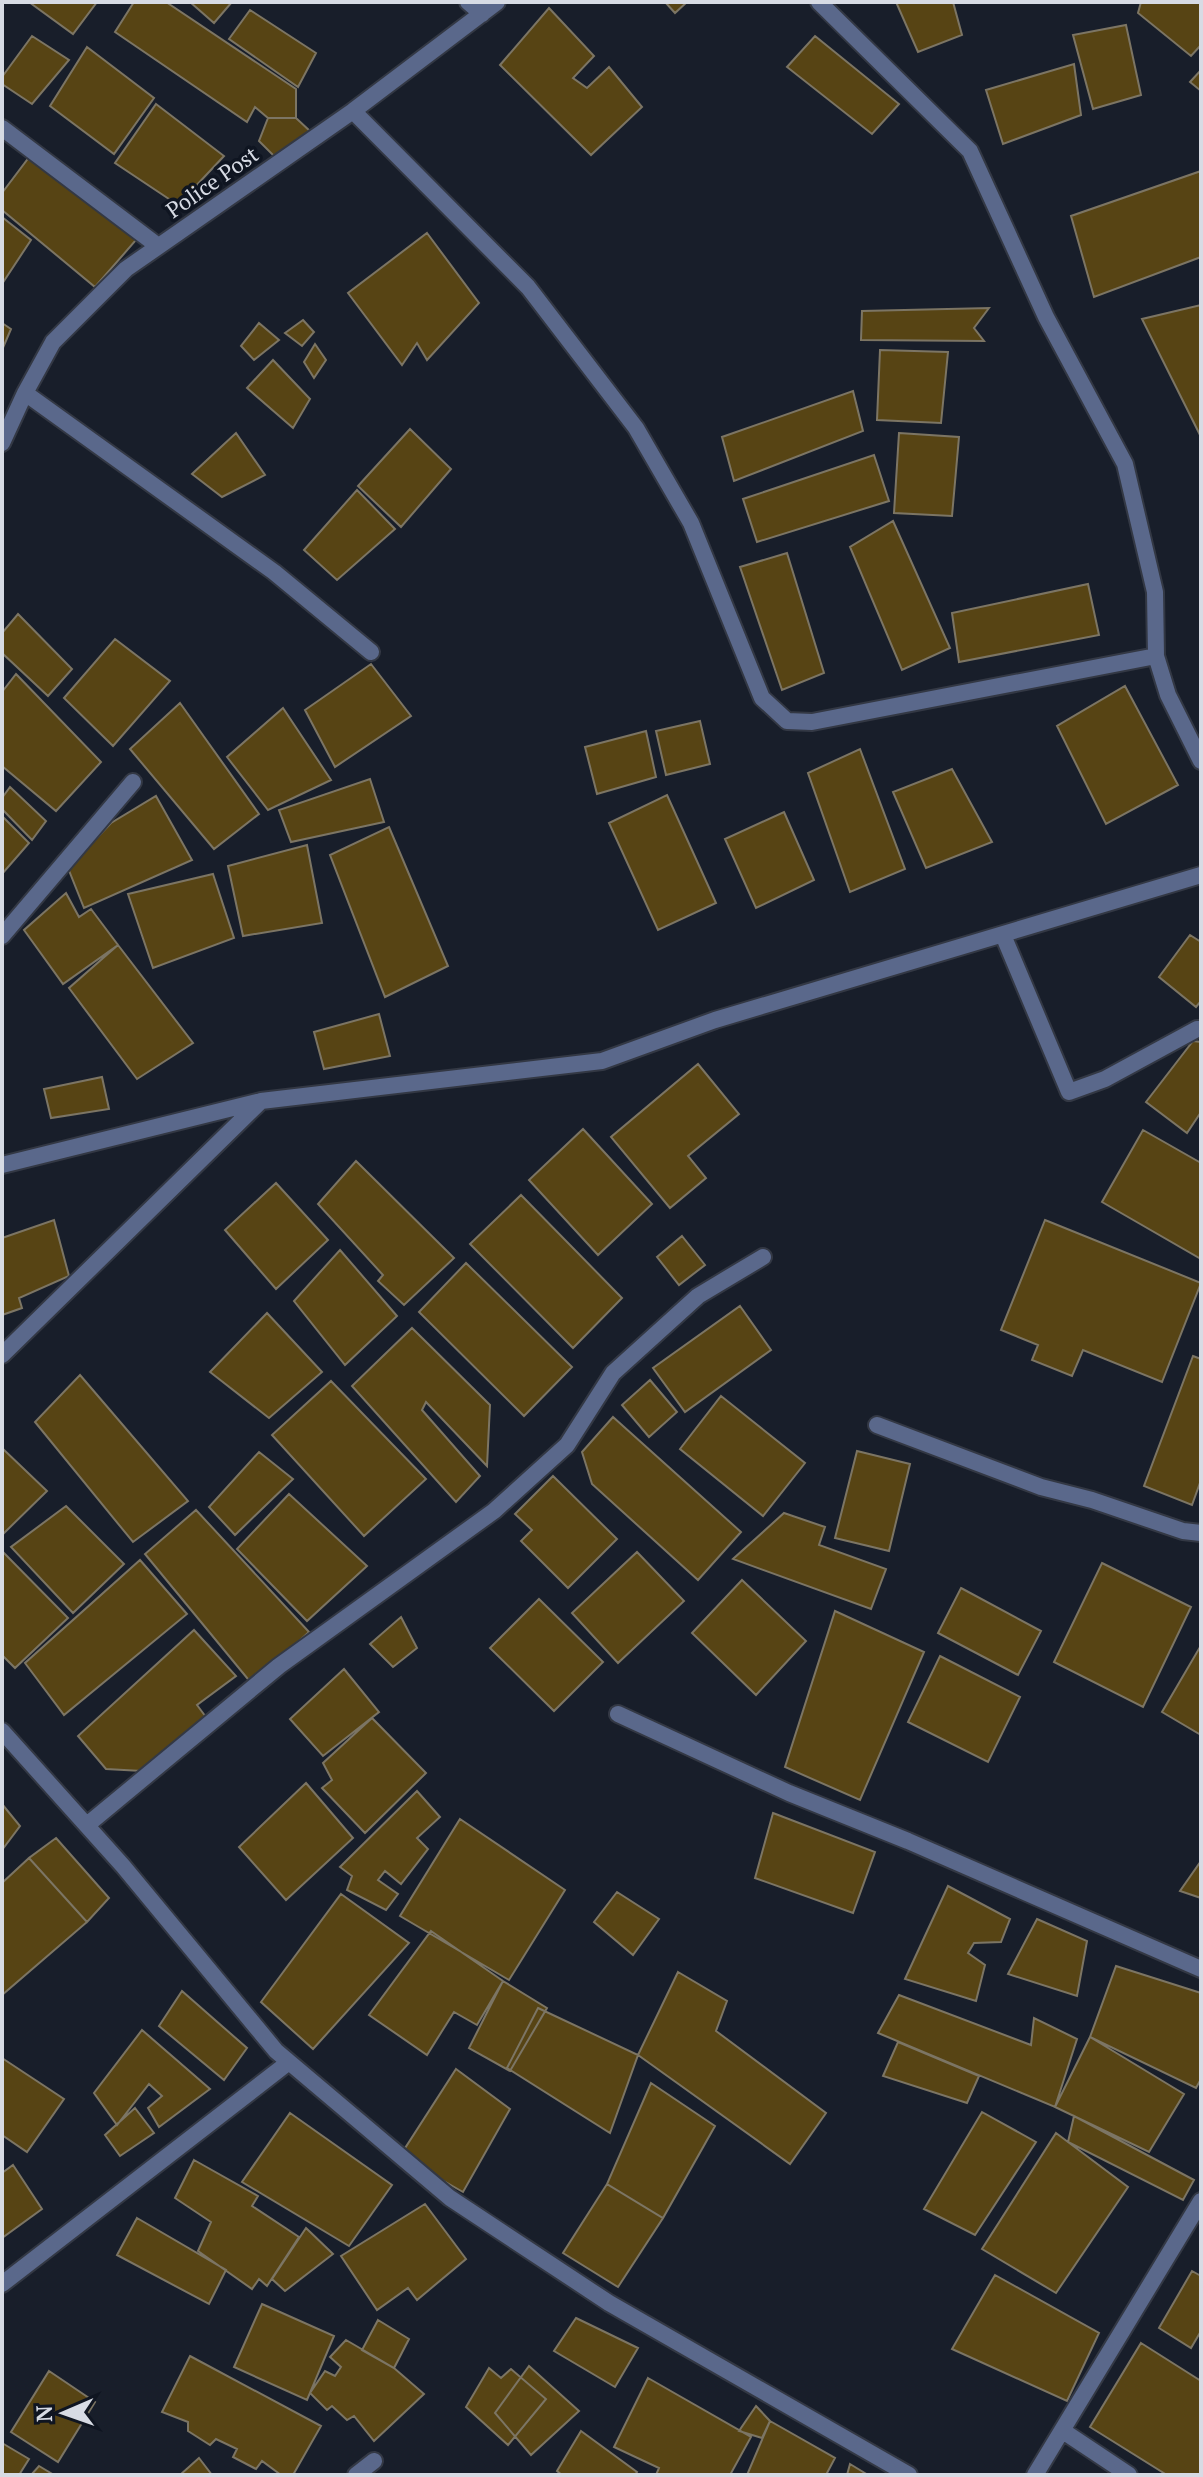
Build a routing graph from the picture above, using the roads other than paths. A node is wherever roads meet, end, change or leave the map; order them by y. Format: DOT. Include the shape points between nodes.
graph roads {
  1 [pos="468,2"];
  2 [pos="497,2"];
  3 [pos="819,2"];
  4 [pos="482,14"];
  5 [pos="353,111"];
  6 [pos="2,128"];
  7 [pos="158,246"];
  8 [pos="25,393"];
  9 [pos="2,443"];
  10 [pos="371,652"];
  11 [pos="1156,656"];
  12 [pos="1201,761"];
  13 [pos="133,782"];
  14 [pos="1201,875"];
  15 [pos="1003,935"];
  16 [pos="2,936"];
  17 [pos="1201,1029"];
  18 [pos="261,1101"];
  19 [pos="2,1165"];
  20 [pos="763,1257"];
  21 [pos="2,1355"];
  22 [pos="877,1425"];
  23 [pos="1201,1533"];
  24 [pos="618,1714"];
  25 [pos="2,1731"];
  26 [pos="87,1825"];
  27 [pos="1201,1969"];
  28 [pos="289,2062"];
  29 [pos="1201,2201"];
  30 [pos="2,2284"];
  31 [pos="1063,2431"];
  32 [pos="374,2461"];
  33 [pos="356,2475"];
  34 [pos="909,2475"];
  35 [pos="1035,2475"];
  36 [pos="1129,2475"];
  1 -- 4 [label="street"];
  2 -- 4 [label="street, Police Post"];
  3 -- 11 [label="street" via="970,151 1046,317 1125,464 1155,592"];
  4 -- 5 [label="street, Police Post"];
  5 -- 7 [label="street, Police Post"];
  5 -- 11 [label="street" via="528,287 636,428 691,523 762,698 787,721 812,722"];
  6 -- 7 [label="street"];
  7 -- 8 [label="street, Police Post" via="126,269 53,342"];
  8 -- 9 [label="street, Police Post"];
  8 -- 10 [label="street" via="274,572"];
  11 -- 12 [label="street" via="1168,695"];
  13 -- 16 [label="street"];
  14 -- 15 [label="street"];
  15 -- 17 [label="street" via="1069,1092"];
  15 -- 18 [label="street" via="715,1020 602,1061"];
  18 -- 19 [label="street"];
  18 -- 21 [label="street"];
  20 -- 26 [label="street" via="698,1296 613,1373 567,1445 494,1511 279,1666"];
  22 -- 23 [label="street" via="1041,1487"];
  24 -- 27 [label="street"];
  25 -- 26 [label="street"];
  26 -- 28 [label="street"];
  28 -- 30 [label="street"];
  28 -- 34 [label="street" via="463,2206 609,2303"];
  29 -- 31 [label="street"];
  31 -- 35 [label="street"];
  31 -- 36 [label="street"];
  32 -- 33 [label="street"];
}
